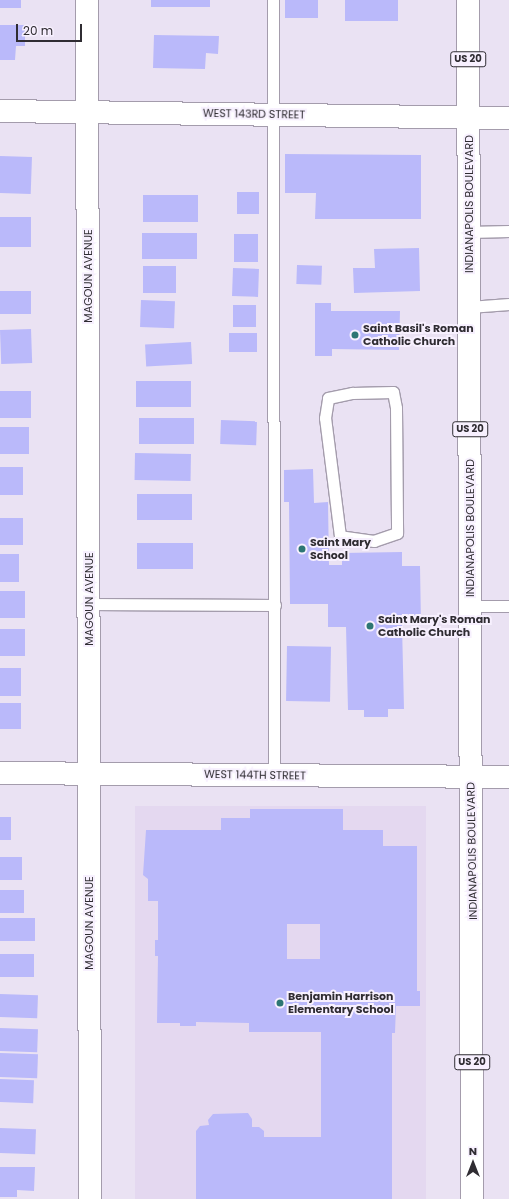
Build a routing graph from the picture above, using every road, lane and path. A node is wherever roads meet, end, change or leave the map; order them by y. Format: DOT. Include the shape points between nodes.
graph roads {
  1 [pos="87,0"];
  2 [pos="273,0"];
  3 [pos="468,0"];
  4 [pos="0,111"];
  5 [pos="87,112"];
  6 [pos="274,115"];
  7 [pos="468,118"];
  8 [pos="509,118"];
  9 [pos="509,231"];
  10 [pos="469,232"];
  11 [pos="509,304"];
  12 [pos="469,307"];
  13 [pos="325,418"];
  14 [pos="88,604"];
  15 [pos="275,605"];
  16 [pos="470,606"];
  17 [pos="509,606"];
  18 [pos="0,773"];
  19 [pos="89,773"];
  20 [pos="274,775"];
  21 [pos="471,777"];
  22 [pos="509,778"];
  23 [pos="90,1199"];
  24 [pos="472,1199"];
  1 -- 5 [label="street, MAGOUN AVENUE"];
  2 -- 6 [label="lane"];
  3 -- 7 [label="street, INDIANAPOLIS BOULEVARD / US 20"];
  4 -- 5 [label="street, WEST 143RD STREET"];
  5 -- 6 [label="street, WEST 143RD STREET"];
  5 -- 14 [label="street, MAGOUN AVENUE"];
  6 -- 7 [label="street, WEST 143RD STREET"];
  6 -- 15 [label="lane"];
  7 -- 8 [label="street, WEST 143RD STREET"];
  7 -- 10 [label="street, INDIANAPOLIS BOULEVARD / US 20"];
  9 -- 10 [label="lane"];
  10 -- 12 [label="street, INDIANAPOLIS BOULEVARD / US 20"];
  11 -- 12 [label="lane"];
  12 -- 16 [label="street, INDIANAPOLIS BOULEVARD / US 20"];
  13 -- 13 [label="lane" via="328,398 352,393 393,392 396,408 397,533 374,541 340,536"];
  14 -- 15 [label="lane"];
  14 -- 19 [label="street, MAGOUN AVENUE"];
  15 -- 20 [label="lane"];
  16 -- 17 [label="lane"];
  16 -- 21 [label="street, INDIANAPOLIS BOULEVARD / US 20"];
  18 -- 19 [label="street, WEST 144TH STREET"];
  19 -- 20 [label="street, WEST 144TH STREET"];
  19 -- 23 [label="street, MAGOUN AVENUE"];
  20 -- 21 [label="street, WEST 144TH STREET"];
  21 -- 22 [label="street, WEST 144TH STREET"];
  21 -- 24 [label="street, INDIANAPOLIS BOULEVARD / US 20"];
}
